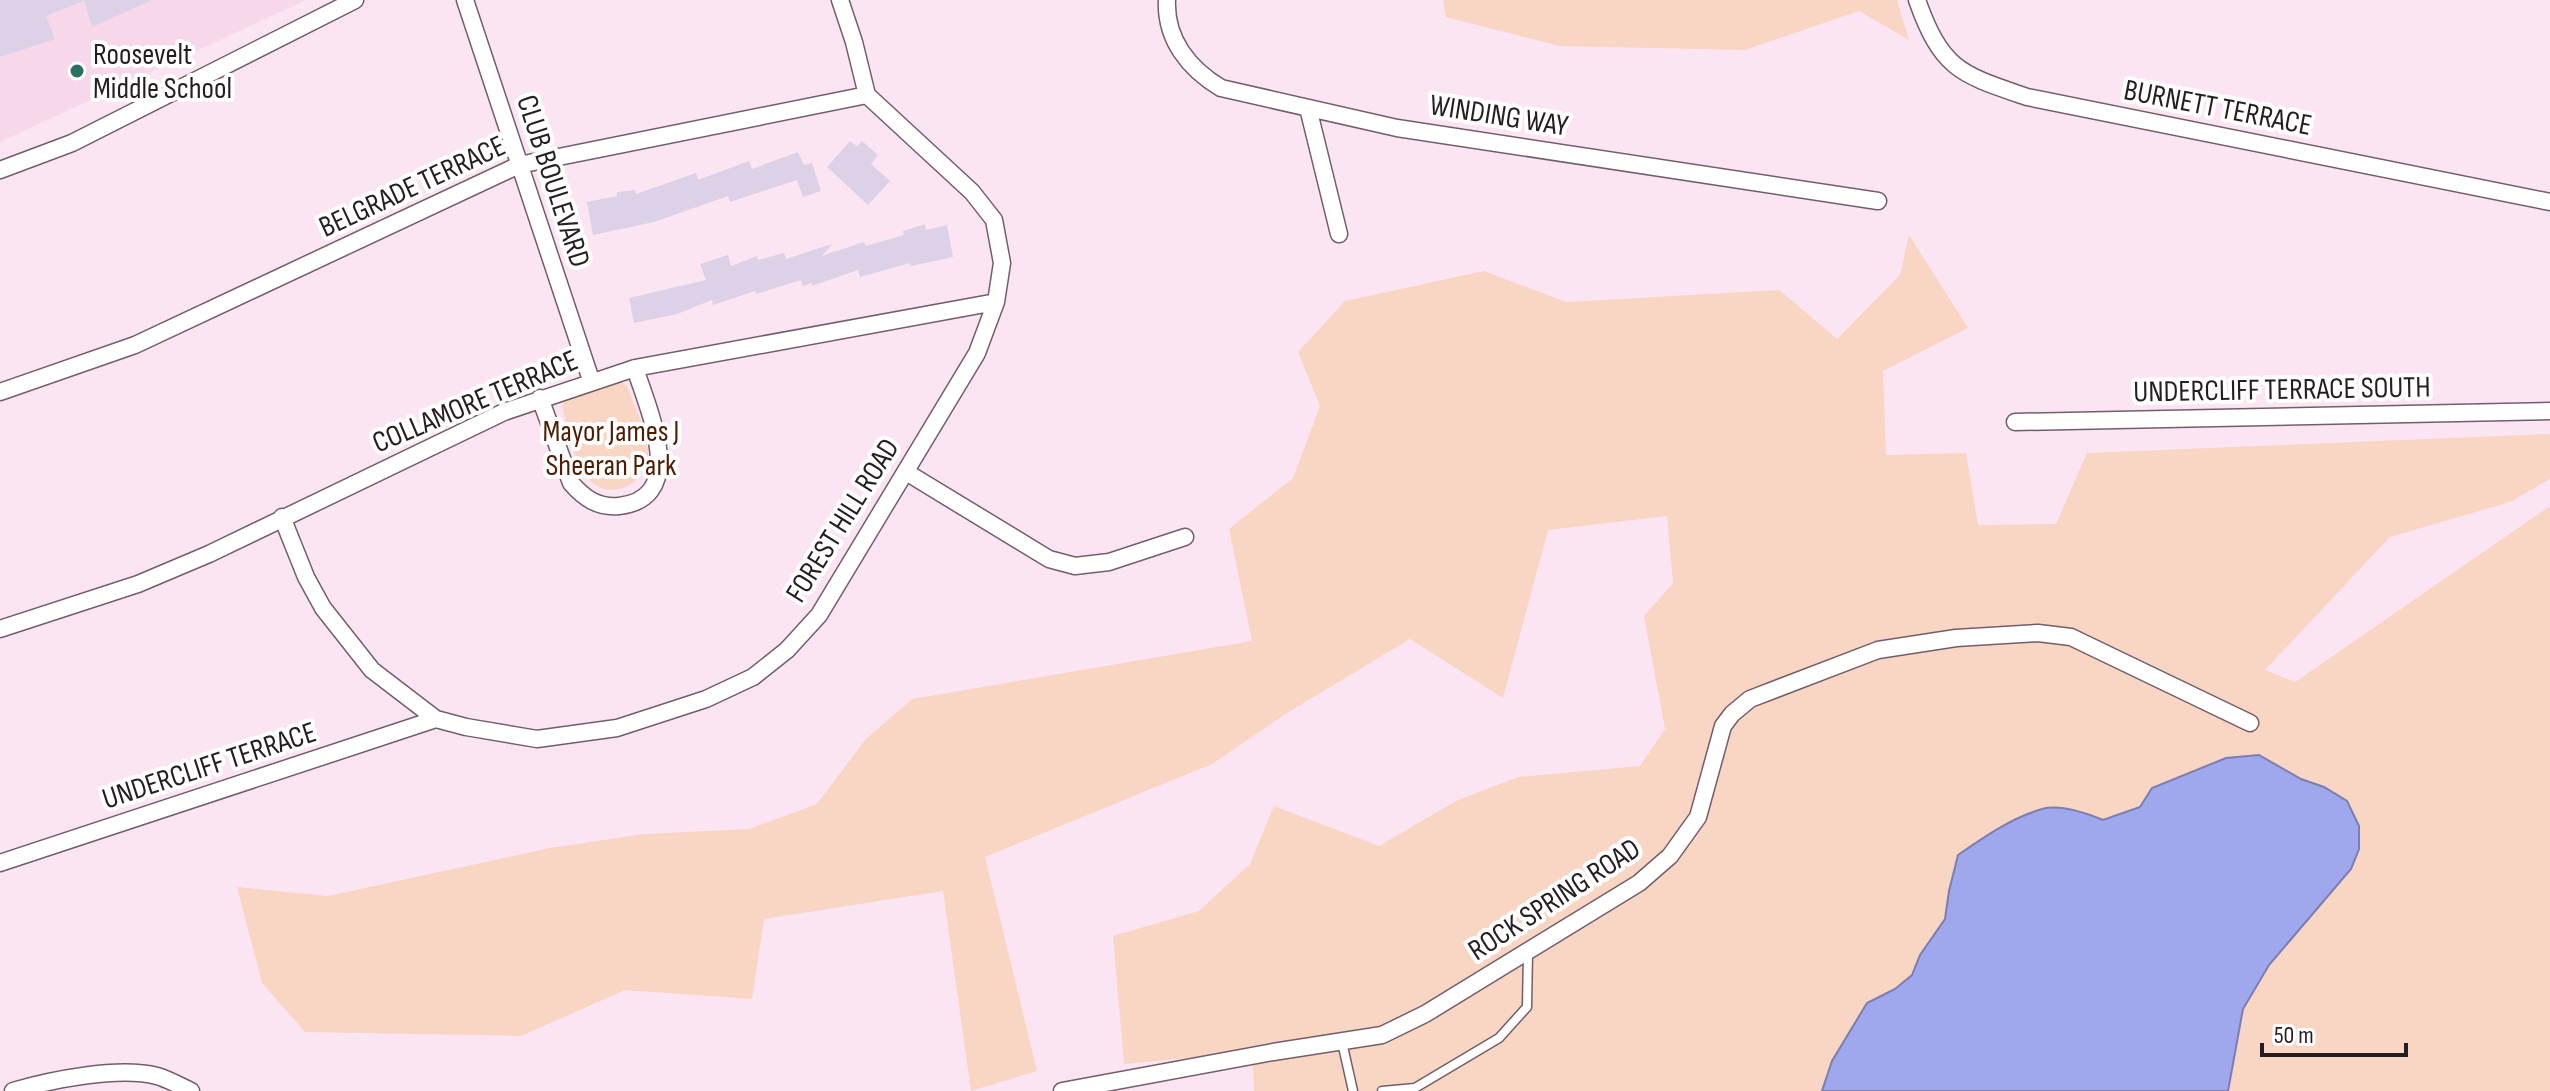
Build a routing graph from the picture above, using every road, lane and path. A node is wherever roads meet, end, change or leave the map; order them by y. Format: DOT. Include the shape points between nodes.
graph roads {
  1 [pos="355,0"];
  2 [pos="465,0"];
  3 [pos="840,0"];
  4 [pos="1167,0"];
  5 [pos="1917,0"];
  6 [pos="867,95"];
  7 [pos="1308,108"];
  8 [pos="519,165"];
  9 [pos="0,170"];
  10 [pos="1878,201"];
  11 [pos="2550,202"];
  12 [pos="1339,234"];
  13 [pos="996,302"];
  14 [pos="635,368"];
  15 [pos="591,380"];
  16 [pos="0,392"];
  17 [pos="540,398"];
  18 [pos="2550,411"];
  19 [pos="2015,422"];
  20 [pos="906,472"];
  21 [pos="282,517"];
  22 [pos="1185,537"];
  23 [pos="0,629"];
  24 [pos="436,719"];
  25 [pos="2250,723"];
  26 [pos="0,863"];
  27 [pos="1528,950"];
  28 [pos="1342,1042"];
  29 [pos="1110,1086"];
  30 [pos="13,1091"];
  31 [pos="191,1091"];
  32 [pos="1062,1091"];
  33 [pos="1353,1091"];
  34 [pos="1382,1091"];
  1 -- 9 [label="street" via="72,143"];
  2 -- 8 [label="street, CLUB BOULEVARD"];
  3 -- 6 [label="street"];
  4 -- 7 [label="street, WINDING WAY" via="1178,47 1204,78 1221,88"];
  5 -- 11 [label="street, BURNETT TERRACE" via="1929,34 1946,57 1970,77 2027,97"];
  6 -- 8 [label="street, BELGRADE TERRACE"];
  6 -- 13 [label="street, FOREST HILL ROAD" via="972,192 994,220 1002,263"];
  7 -- 10 [label="street, WINDING WAY" via="1397,128"];
  7 -- 12 [label="street"];
  8 -- 15 [label="street, CLUB BOULEVARD"];
  8 -- 16 [label="street, BELGRADE TERRACE" via="135,345"];
  13 -- 14 [label="street, COLLAMORE TERRACE"];
  13 -- 20 [label="street, FOREST HILL ROAD" via="977,353"];
  14 -- 15 [label="street, COLLAMORE TERRACE"];
  14 -- 17 [label="street" via="661,464 649,491 623,506 593,503 571,483"];
  15 -- 17 [label="street, COLLAMORE TERRACE"];
  17 -- 21 [label="street, COLLAMORE TERRACE"];
  18 -- 19 [label="street, UNDERCLIFF TERRACE SOUTH"];
  20 -- 22 [label="street" via="1049,559 1075,566 1109,562"];
  20 -- 24 [label="street, FOREST HILL ROAD" via="819,615 753,677 706,699 617,728 566,737 537,739"];
  21 -- 23 [label="street, COLLAMORE TERRACE" via="138,584"];
  21 -- 24 [label="street, FOREST HILL ROAD" via="306,577 350,644 372,670"];
  24 -- 26 [label="street, UNDERCLIFF TERRACE"];
  25 -- 27 [label="street, ROCK SPRING ROAD" via="2071,637 2038,633 1956,638 1878,650 1750,699 1723,726 1698,817 1670,856 1639,883"];
  27 -- 28 [label="street, ROCK SPRING ROAD" via="1425,1014 1382,1035"];
  27 -- 34 [label="lane" via="1527,1007 1499,1038 1415,1088"];
  28 -- 29 [label="street, ROCK SPRING ROAD"];
  28 -- 33 [label="lane"];
  29 -- 32 [label="street, ROCK SPRING ROAD"];
  30 -- 31 [label="street" via="49,1081 133,1072"];
}
